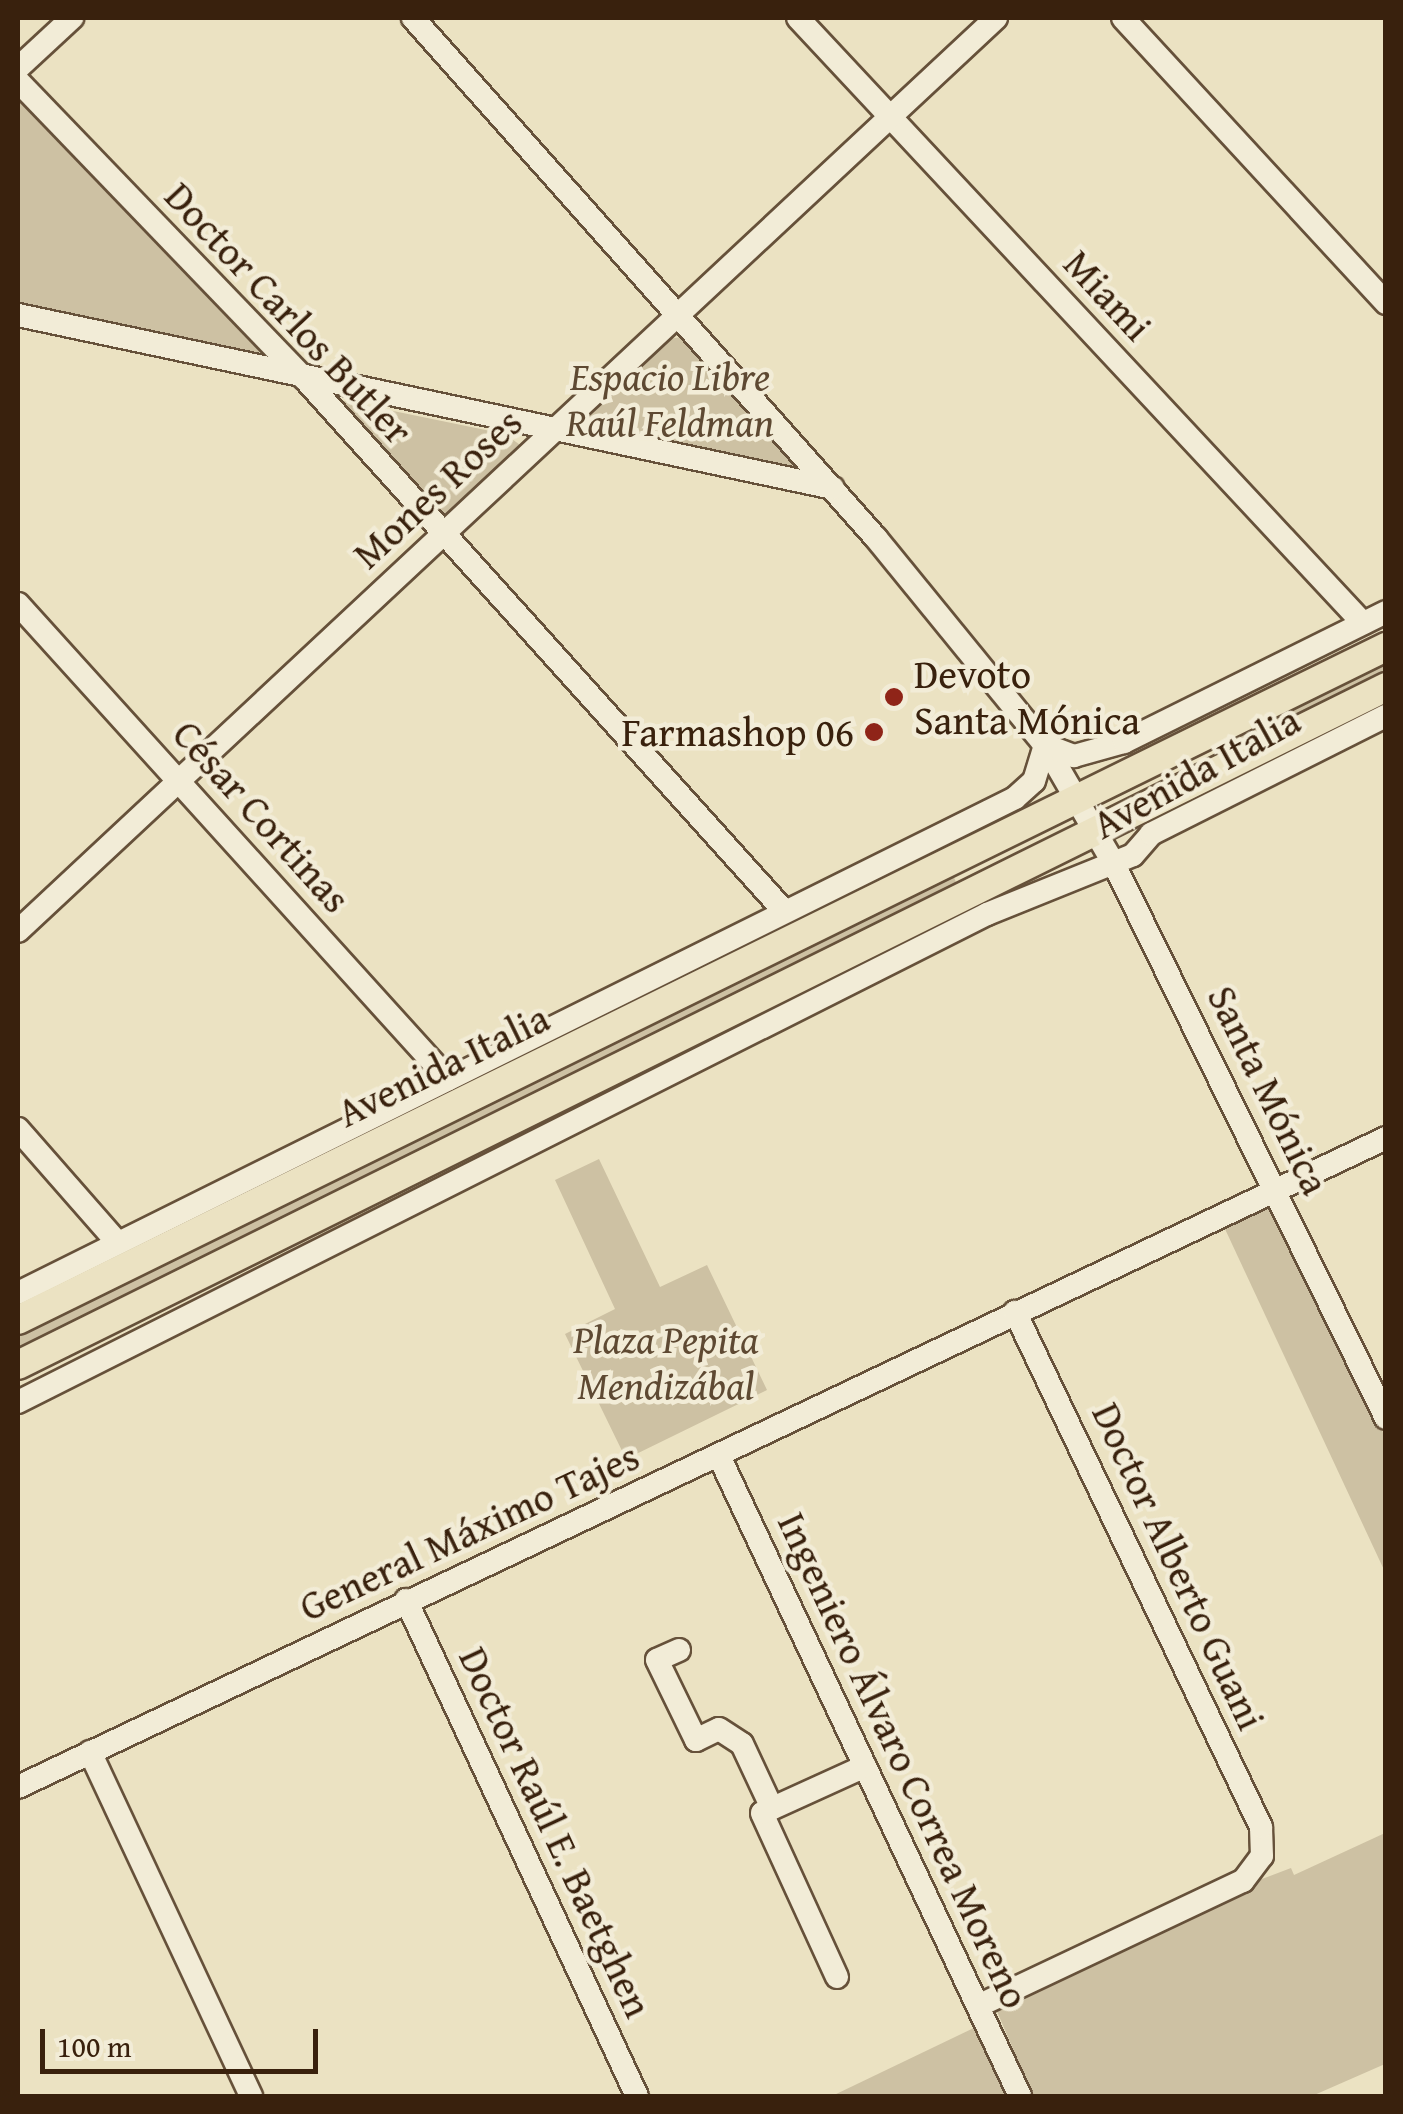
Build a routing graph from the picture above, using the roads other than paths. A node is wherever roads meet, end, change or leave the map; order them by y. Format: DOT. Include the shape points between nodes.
graph roads {
  1 [pos="72,18"];
  2 [pos="413,18"];
  3 [pos="798,18"];
  4 [pos="996,18"];
  5 [pos="1123,18"];
  6 [pos="18,68"];
  7 [pos="18,81"];
  8 [pos="891,118"];
  9 [pos="1386,303"];
  10 [pos="678,313"];
  11 [pos="18,314"];
  12 [pos="304,378"];
  13 [pos="551,432"];
  14 [pos="833,488"];
  15 [pos="444,532"];
  16 [pos="18,604"];
  17 [pos="1386,612"];
  18 [pos="1364,624"];
  19 [pos="1386,647"];
  20 [pos="1386,687"];
  21 [pos="1386,716"];
  22 [pos="1204,737"];
  23 [pos="1046,745"];
  24 [pos="1222,770"];
  25 [pos="180,780"];
  26 [pos="1079,798"];
  27 [pos="1048,813"];
  28 [pos="1096,830"];
  29 [pos="940,834"];
  30 [pos="892,858"];
  31 [pos="957,858"];
  32 [pos="1114,864"];
  33 [pos="905,884"];
  34 [pos="981,902"];
  35 [pos="784,911"];
  36 [pos="18,932"];
  37 [pos="448,1079"];
  38 [pos="568,1108"];
  39 [pos="18,1129"];
  40 [pos="1386,1138"];
  41 [pos="1277,1188"];
  42 [pos="117,1242"];
  43 [pos="18,1292"];
  44 [pos="1016,1312"];
  45 [pos="18,1320"];
  46 [pos="18,1365"];
  47 [pos="18,1402"];
  48 [pos="1386,1418"];
  49 [pos="720,1456"];
  50 [pos="406,1600"];
  51 [pos="679,1650"];
  52 [pos="90,1752"];
  53 [pos="865,1766"];
  54 [pos="18,1787"];
  55 [pos="772,1808"];
  56 [pos="837,1977"];
  57 [pos="978,2006"];
  58 [pos="250,2096"];
  59 [pos="637,2096"];
  60 [pos="1020,2096"];
  1 -- 6 [label="street"];
  2 -- 10 [label="street, Santa Mónica"];
  3 -- 8 [label="street, Miami"];
  4 -- 8 [label="street, Mones Roses"];
  5 -- 9 [label="street"];
  7 -- 12 [label="street, Doctor Carlos Butler"];
  8 -- 10 [label="street, Mones Roses"];
  8 -- 18 [label="street, Miami"];
  10 -- 13 [label="street, Mones Roses"];
  10 -- 14 [label="street, Santa Mónica"];
  11 -- 12 [label="street"];
  12 -- 13 [label="street"];
  12 -- 15 [label="street, Doctor Carlos Butler"];
  13 -- 14 [label="street"];
  13 -- 15 [label="street, Mones Roses"];
  14 -- 23 [label="street, Santa Mónica"];
  15 -- 25 [label="street, Mones Roses"];
  15 -- 35 [label="street, Doctor Carlos Butler"];
  16 -- 25 [label="street, César Cortinas"];
  17 -- 18 [label="street, Avenida Italia"];
  18 -- 23 [label="street, Avenida Italia" via="1124,742 1074,756"];
  19 -- 22 [label="main road, Avenida Italia"];
  20 -- 24 [label="main road, Avenida Italia"];
  21 -- 32 [label="street, Avenida Italia" via="1151,834"];
  22 -- 24 [label="street, Avenida Italia"];
  22 -- 26 [label="main road, Avenida Italia"];
  22 -- 28 [label="main road" via="1110,806"];
  23 -- 26 [label="street, Santa Mónica"];
  23 -- 29 [label="street, Avenida Italia" via="1026,791"];
  24 -- 28 [label="main road, Avenida Italia"];
  25 -- 36 [label="street, Mones Roses"];
  25 -- 37 [label="street, César Cortinas"];
  26 -- 27 [label="main road, Avenida Italia"];
  26 -- 28 [label="street, Santa Mónica"];
  26 -- 34 [label="main road" via="1061,826 984,875"];
  27 -- 29 [label="street, Avenida Italia"];
  27 -- 31 [label="main road, Avenida Italia"];
  28 -- 32 [label="street, Santa Mónica"];
  28 -- 34 [label="main road, Avenida Italia"];
  29 -- 30 [label="street, Avenida Italia"];
  30 -- 33 [label="street"];
  30 -- 35 [label="street, Avenida Italia"];
  31 -- 33 [label="main road, Avenida Italia"];
  31 -- 34 [label="street"];
  32 -- 34 [label="street, Avenida Italia"];
  32 -- 41 [label="street, Santa Mónica"];
  33 -- 45 [label="main road, Avenida Italia"];
  34 -- 38 [label="main road, Avenida Italia"];
  35 -- 37 [label="street, Avenida Italia"];
  37 -- 42 [label="street, Avenida Italia"];
  38 -- 46 [label="main road, Avenida Italia"];
  38 -- 47 [label="street, Avenida Italia"];
  39 -- 42 [label="street"];
  40 -- 41 [label="street, General Máximo Tajes"];
  41 -- 44 [label="street, General Máximo Tajes"];
  41 -- 48 [label="street, Santa Mónica"];
  42 -- 43 [label="street, Avenida Italia"];
  44 -- 49 [label="street, General Máximo Tajes"];
  44 -- 57 [label="street, Doctor Alberto Guani" via="1261,1827 1262,1856 1243,1881"];
  49 -- 50 [label="street, General Máximo Tajes"];
  49 -- 53 [label="street, Ingeniero Álvaro Correa Moreno"];
  50 -- 52 [label="street, General Máximo Tajes"];
  50 -- 59 [label="street, Doctor Raúl E. Baetghen"];
  51 -- 55 [label="street" via="657,1660 696,1740 719,1729 742,1744"];
  52 -- 54 [label="street, General Máximo Tajes"];
  52 -- 58 [label="street"];
  53 -- 55 [label="street"];
  53 -- 57 [label="street, Ingeniero Álvaro Correa Moreno"];
  55 -- 56 [label="street" via="762,1813"];
  57 -- 60 [label="street, Ingeniero Álvaro Correa Moreno"];
}
